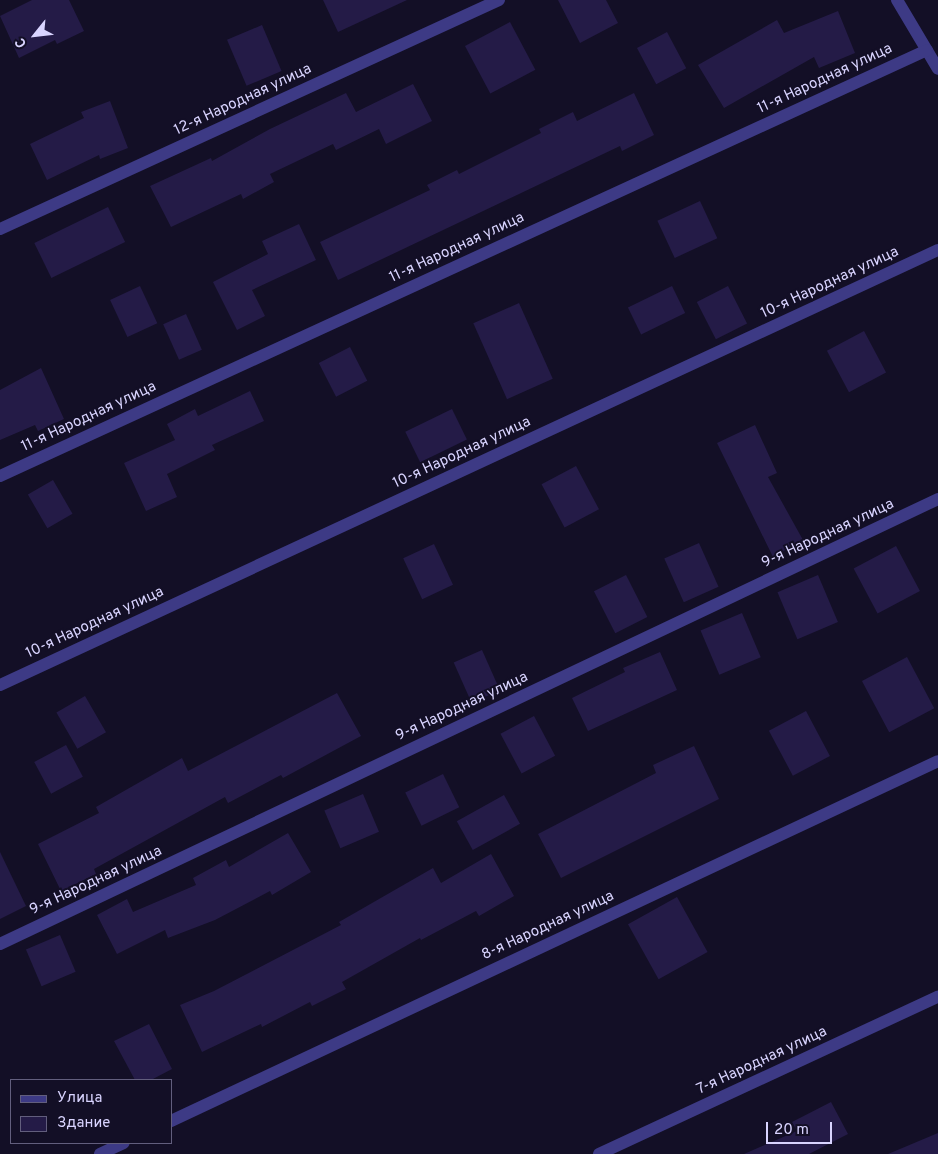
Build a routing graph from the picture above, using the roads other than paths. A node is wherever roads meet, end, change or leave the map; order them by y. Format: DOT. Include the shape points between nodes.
graph roads {
  1 [pos="499,0"];
  2 [pos="897,0"];
  3 [pos="927,50"];
  4 [pos="938,69"];
  5 [pos="0,229"];
  6 [pos="938,250"];
  7 [pos="0,476"];
  8 [pos="938,499"];
  9 [pos="0,685"];
  10 [pos="938,761"];
  11 [pos="0,944"];
  12 [pos="938,997"];
  13 [pos="172,1120"];
  14 [pos="122,1144"];
  15 [pos="100,1154"];
  16 [pos="599,1154"];
  1 -- 5 [label="street, 12-я Народная улица"];
  2 -- 3 [label="street"];
  3 -- 4 [label="street"];
  3 -- 7 [label="street, 11-я Народная улица"];
  6 -- 9 [label="street, 10-я Народная улица"];
  8 -- 11 [label="street, 9-я Народная улица"];
  10 -- 13 [label="street, 8-я Народная улица"];
  12 -- 16 [label="street, 7-я Народная улица"];
  14 -- 15 [label="street"];
}
